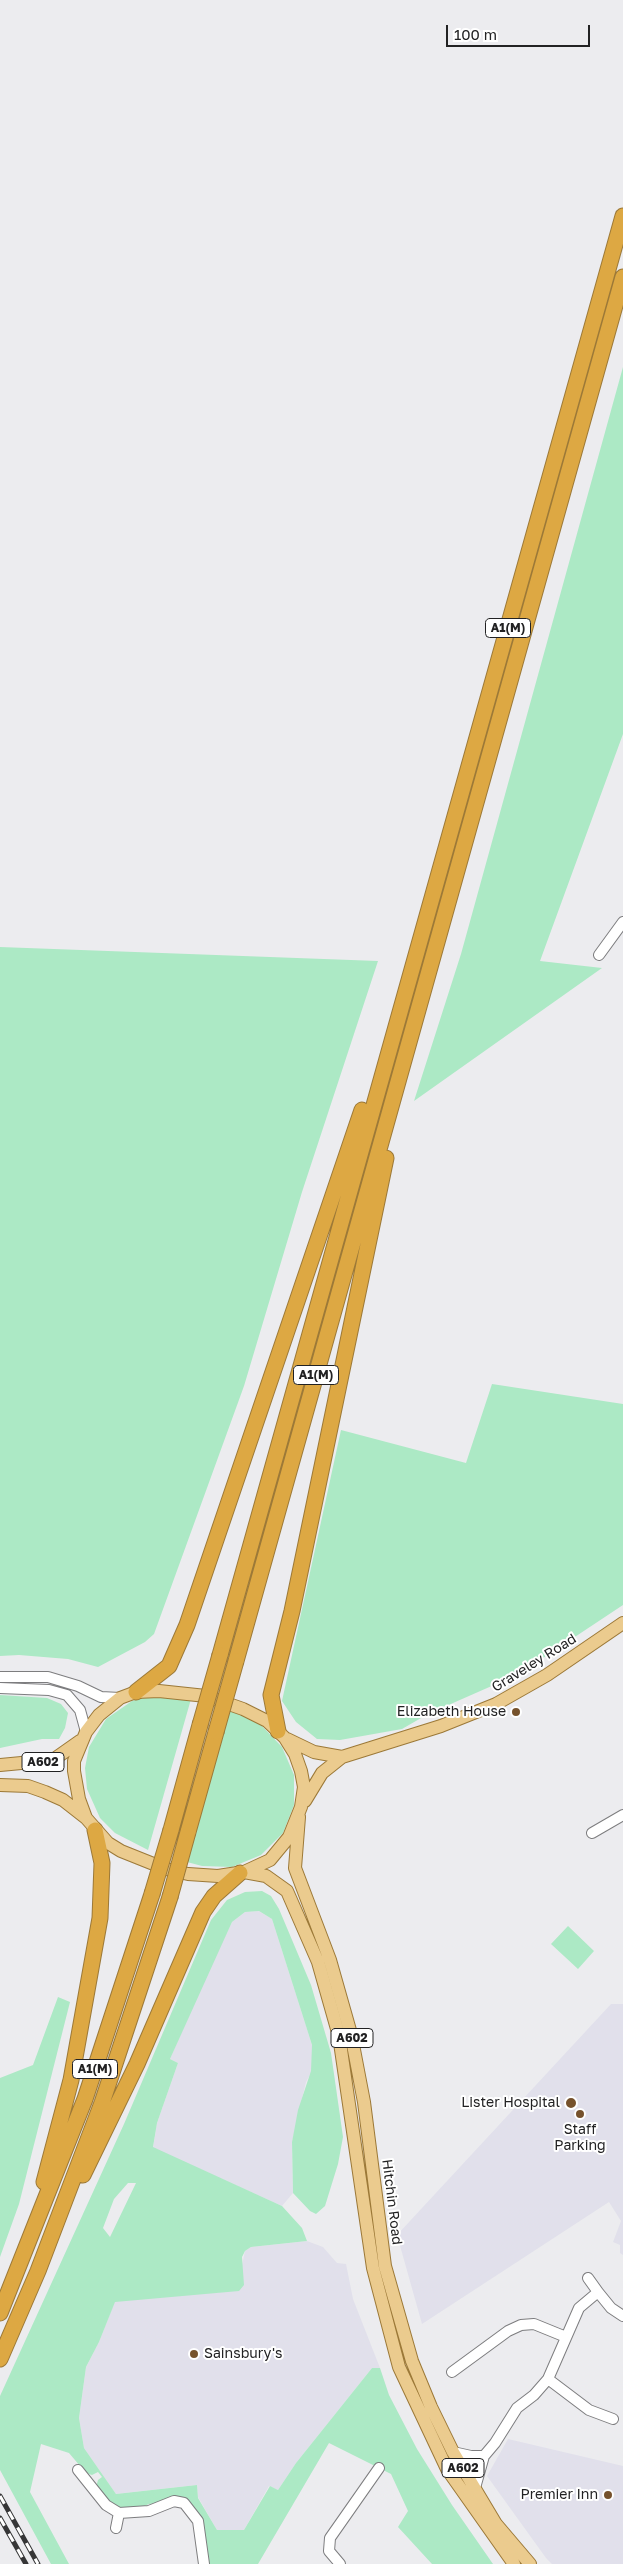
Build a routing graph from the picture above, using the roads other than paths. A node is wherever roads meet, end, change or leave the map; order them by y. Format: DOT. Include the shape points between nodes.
graph roads {
  1 [pos="623,216"];
  2 [pos="623,277"];
  3 [pos="623,922"];
  4 [pos="599,955"];
  5 [pos="391,1040"];
  6 [pos="396,1089"];
  7 [pos="623,1623"];
  8 [pos="0,1677"];
  9 [pos="0,1688"];
  10 [pos="136,1692"];
  11 [pos="120,1698"];
  12 [pos="282,1734"];
  13 [pos="83,1736"];
  14 [pos="342,1757"];
  15 [pos="0,1765"];
  16 [pos="0,1785"];
  17 [pos="300,1812"];
  18 [pos="623,1815"];
  19 [pos="91,1824"];
  20 [pos="592,1833"];
  21 [pos="242,1873"];
  22 [pos="57,2221"];
  23 [pos="29,2241"];
  24 [pos="588,2278"];
  25 [pos="598,2292"];
  26 [pos="0,2313"];
  27 [pos="623,2316"];
  28 [pos="566,2337"];
  29 [pos="0,2359"];
  30 [pos="452,2372"];
  31 [pos="548,2379"];
  32 [pos="613,2419"];
  33 [pos="453,2452"];
  34 [pos="484,2456"];
  35 [pos="379,2468"];
  36 [pos="78,2470"];
  37 [pos="475,2488"];
  38 [pos="119,2513"];
  39 [pos="116,2528"];
  40 [pos="204,2564"];
  41 [pos="340,2564"];
  42 [pos="514,2564"];
  43 [pos="530,2564"];
  1 -- 5 [label="highway, A1(M)"];
  2 -- 6 [label="highway, A1(M)"];
  3 -- 4 [label="street"];
  5 -- 10 [label="highway" via="366,1098 325,1214 201,1585 169,1666"];
  5 -- 23 [label="highway, A1(M), bridge" via="152,1894 85,2099"];
  6 -- 12 [label="highway, A1(M)" via="374,1225 292,1611 271,1695"];
  6 -- 22 [label="highway, A1(M), bridge" via="170,1897 102,2103"];
  7 -- 14 [label="main road, Graveley Road" via="547,1675 496,1704 441,1726"];
  8 -- 11 [label="street" via="48,1677 101,1697"];
  9 -- 13 [label="street" via="49,1690 67,1695 80,1710"];
  10 -- 11 [label="main road"];
  10 -- 12 [label="main road, Graveley Road" via="206,1696 252,1713"];
  11 -- 13 [label="main road" via="98,1715"];
  12 -- 14 [label="main road, Graveley Road" via="314,1752"];
  12 -- 17 [label="main road, Hitchin Road" via="301,1771 304,1787"];
  13 -- 15 [label="main road, A602" via="53,1760"];
  13 -- 19 [label="main road" via="74,1771 79,1799"];
  14 -- 17 [label="main road, Graveley Road" via="322,1773"];
  16 -- 19 [label="main road, A602" via="28,1786 45,1792 62,1800"];
  17 -- 21 [label="main road, Graveley Road" via="289,1837 270,1860"];
  17 -- 33 [label="main road, Hitchin Road / A602" via="295,1868 330,1960 352,2034 391,2291 412,2361"];
  18 -- 20 [label="street"];
  19 -- 21 [label="main road" via="108,1843 166,1869 202,1875"];
  19 -- 23 [label="highway" via="102,1862 100,1918 71,2080"];
  21 -- 22 [label="highway" via="214,1896 203,1912 137,2064 91,2160"];
  21 -- 42 [label="main road, Hitchin Road / A602" via="266,1876 287,1891 318,1962 339,2036 373,2268 399,2367 426,2429 448,2469"];
  22 -- 29 [label="highway, A1(M)"];
  23 -- 26 [label="highway, A1(M)"];
  24 -- 25 [label="street"];
  25 -- 27 [label="street" via="611,2308"];
  25 -- 28 [label="street" via="582,2303"];
  28 -- 30 [label="street" via="534,2324 521,2324"];
  28 -- 31 [label="street"];
  31 -- 32 [label="street" via="598,2420"];
  31 -- 34 [label="street" via="517,2408"];
  33 -- 34 [label="street"];
  33 -- 37 [label="main road, Hitchin Road / A602"];
  34 -- 37 [label="street"];
  35 -- 41 [label="street" via="330,2538 329,2551"];
  36 -- 38 [label="street" via="106,2505"];
  37 -- 43 [label="main road, Hitchin Road / A602" via="496,2524"];
  38 -- 39 [label="street"];
  38 -- 40 [label="street" via="149,2511 174,2501 184,2503 198,2521"];
}
